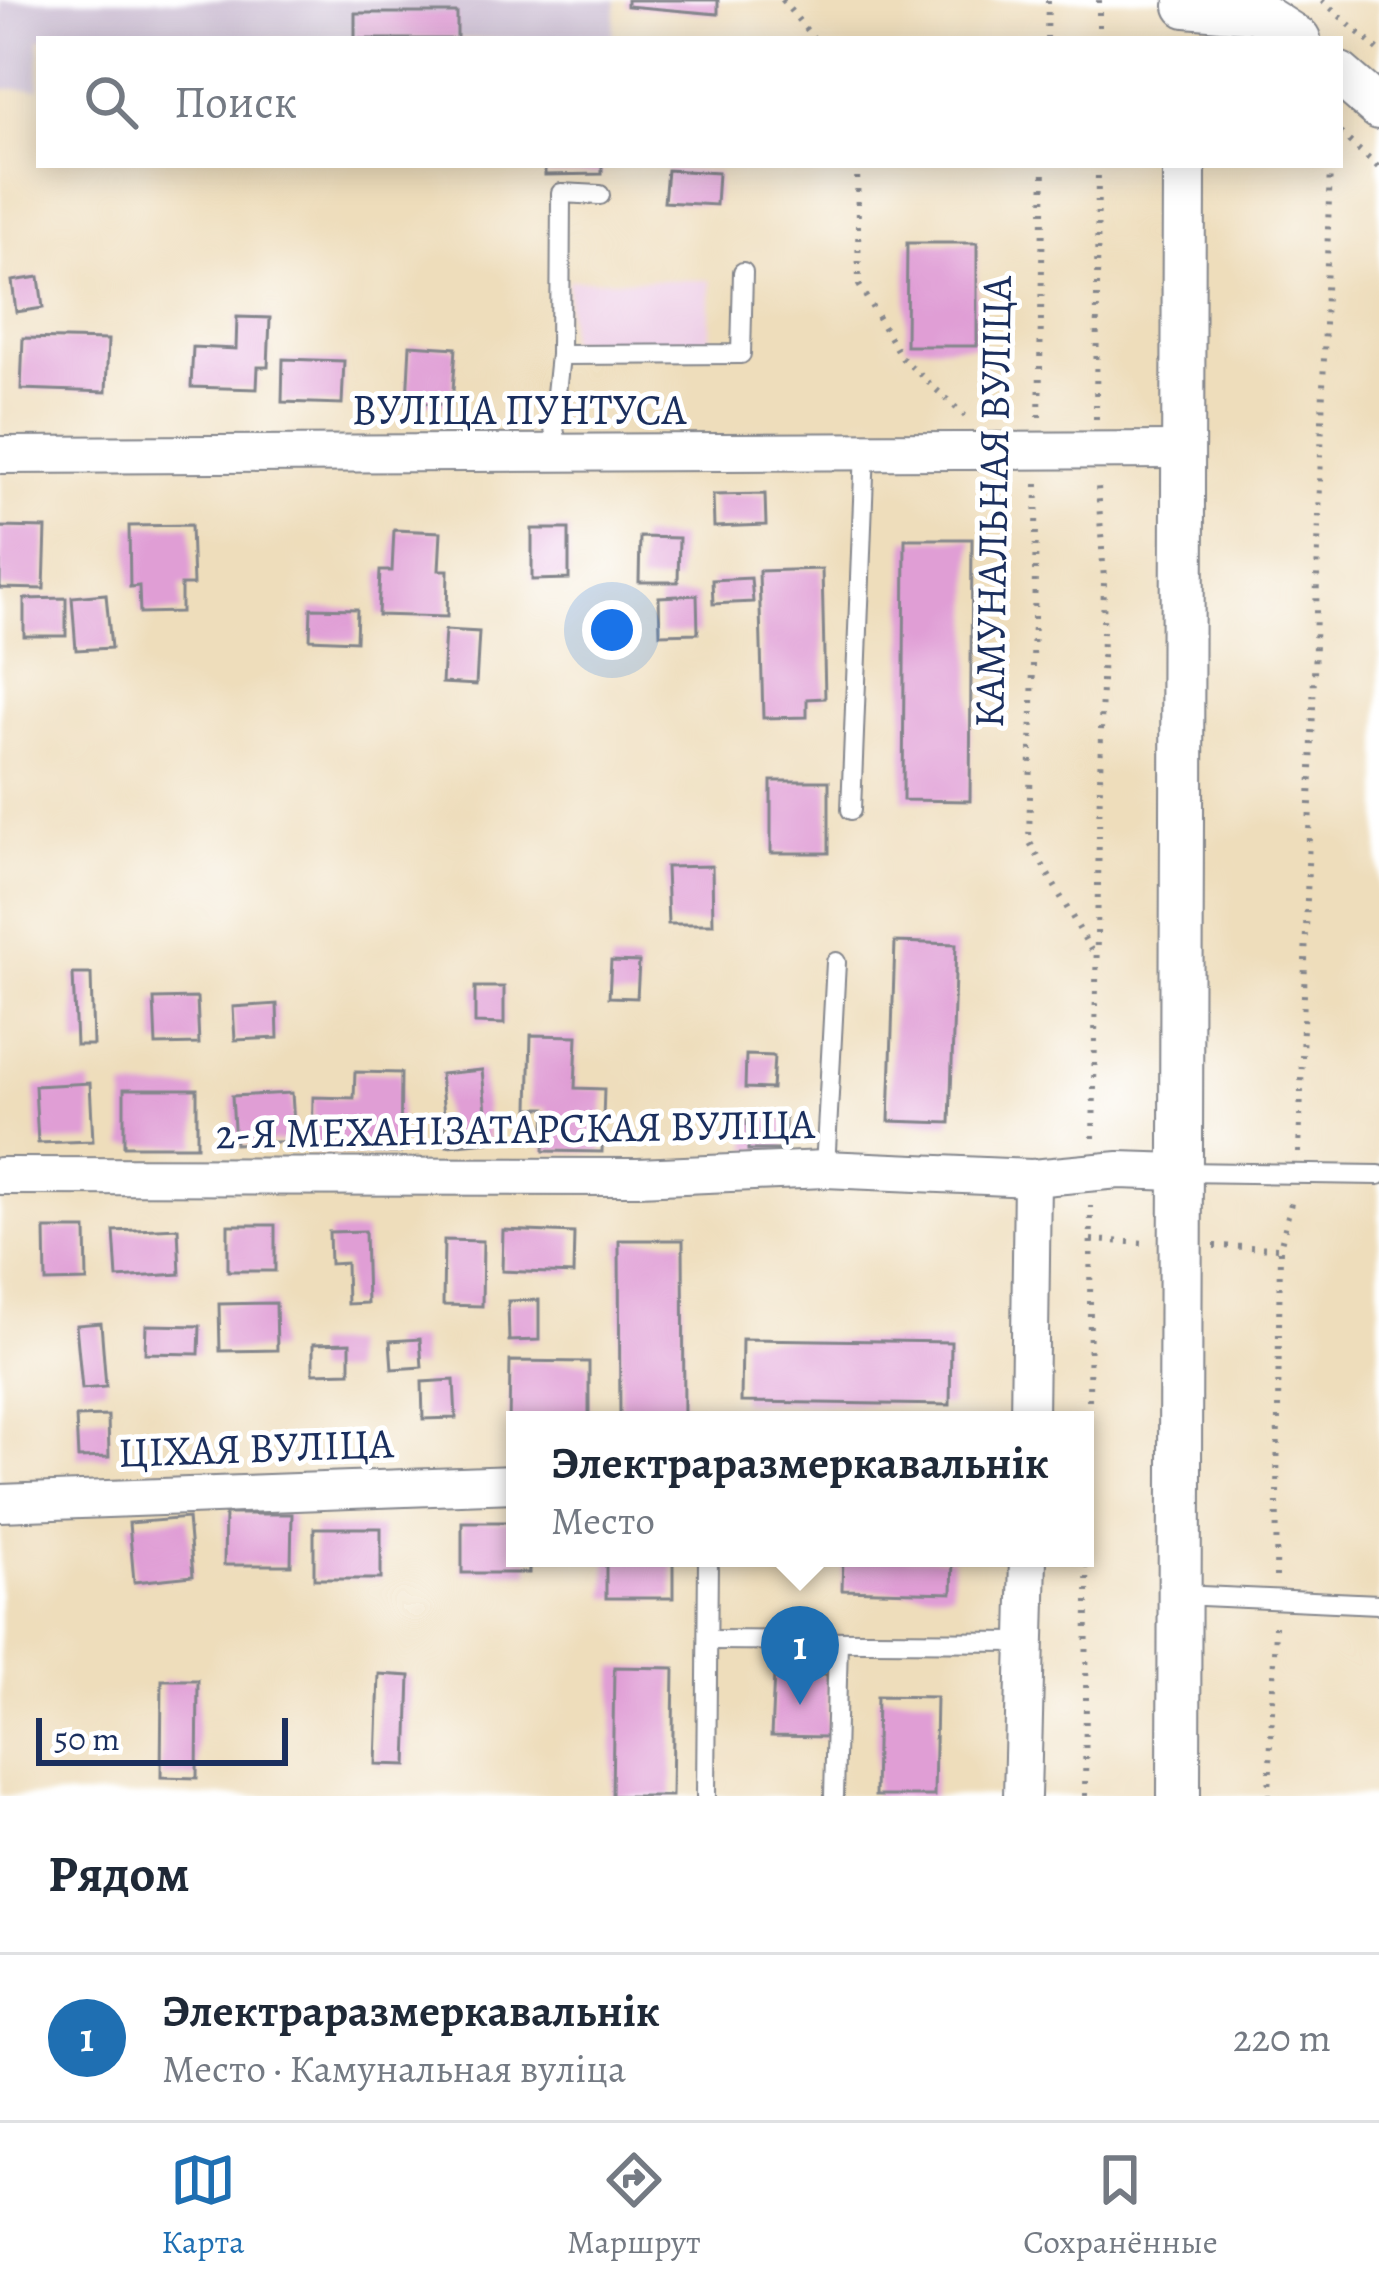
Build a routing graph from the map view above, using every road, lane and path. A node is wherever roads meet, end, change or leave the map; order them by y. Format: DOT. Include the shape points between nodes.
graph roads {
  1 [pos="782,0"];
  2 [pos="1048,0"];
  3 [pos="1099,0"];
  4 [pos="1322,0"];
  5 [pos="1186,15"];
  6 [pos="812,36"];
  7 [pos="1047,36"];
  8 [pos="1099,36"];
  9 [pos="1294,36"];
  10 [pos="1379,51"];
  11 [pos="1343,77"];
  12 [pos="1379,109"];
  13 [pos="1343,136"];
  14 [pos="856,168"];
  15 [pos="1044,168"];
  16 [pos="1098,168"];
  17 [pos="1184,168"];
  18 [pos="1330,168"];
  19 [pos="1379,169"];
  20 [pos="600,195"];
  21 [pos="743,272"];
  22 [pos="560,355"];
  23 [pos="966,417"];
  24 [pos="1038,446"];
  25 [pos="1096,448"];
  26 [pos="865,449"];
  27 [pos="1181,450"];
  28 [pos="0,455"];
  29 [pos="559,455"];
  30 [pos="851,810"];
  31 [pos="1097,961"];
  32 [pos="836,962"];
  33 [pos="825,1169"];
  34 [pos="1092,1171"];
  35 [pos="1179,1172"];
  36 [pos="1298,1175"];
  37 [pos="1379,1175"];
  38 [pos="0,1176"];
  39 [pos="1032,1178"];
  40 [pos="1030,1411"];
  41 [pos="1089,1411"];
  42 [pos="506,1484"];
  43 [pos="0,1503"];
  44 [pos="707,1567"];
  45 [pos="1028,1567"];
  46 [pos="1088,1567"];
  47 [pos="1179,1595"];
  48 [pos="1276,1596"];
  49 [pos="1379,1604"];
  50 [pos="711,1640"];
  51 [pos="838,1641"];
  52 [pos="1027,1642"];
  53 [pos="706,1796"];
  54 [pos="834,1796"];
  55 [pos="1022,1796"];
  56 [pos="1085,1796"];
  57 [pos="1179,1796"];
  58 [pos="1269,1796"];
  1 -- 6 [label="path"];
  2 -- 7 [label="path"];
  3 -- 8 [label="path"];
  4 -- 10 [label="path"];
  5 -- 9 [label="street" via="1256,12"];
  11 -- 12 [label="street"];
  13 -- 19 [label="path"];
  14 -- 23 [label="path" via="859,285 901,357"];
  15 -- 24 [label="path, КАМУНАЛЬНАЯ ВУЛІЦА"];
  16 -- 25 [label="path"];
  17 -- 27 [label="street"];
  18 -- 36 [label="path"];
  20 -- 22 [label="lane" via="562,193"];
  21 -- 22 [label="lane" via="741,355"];
  22 -- 29 [label="lane" via="553,423"];
  24 -- 25 [label="street, ВУЛІЦА ПУНТУСА"];
  24 -- 26 [label="street, ВУЛІЦА ПУНТУСА"];
  24 -- 31 [label="path, КАМУНАЛЬНАЯ ВУЛІЦА" via="1029,841"];
  25 -- 27 [label="street, ВУЛІЦА ПУНТУСА"];
  25 -- 31 [label="path" via="1104,580"];
  26 -- 29 [label="street, ВУЛІЦА ПУНТУСА"];
  26 -- 30 [label="lane"];
  27 -- 35 [label="street"];
  28 -- 29 [label="street, ВУЛІЦА ПУНТУСА"];
  31 -- 34 [label="path"];
  32 -- 33 [label="lane"];
  33 -- 38 [label="street, 2-Я МЕХАНІЗАТАРСКАЯ ВУЛІЦА" via="638,1177"];
  33 -- 39 [label="street, 2-Я МЕХАНІЗАТАРСКАЯ ВУЛІЦА"];
  34 -- 35 [label="street, 2-Я МЕХАНІЗАТАРСКАЯ ВУЛІЦА"];
  34 -- 39 [label="street, 2-Я МЕХАНІЗАТАРСКАЯ ВУЛІЦА"];
  34 -- 41 [label="path"];
  35 -- 36 [label="lane"];
  35 -- 47 [label="street"];
  36 -- 37 [label="lane"];
  36 -- 48 [label="path" via="1280,1248"];
  39 -- 40 [label="street"];
  42 -- 43 [label="street, ЦІХАЯ ВУЛІЦА"];
  44 -- 50 [label="lane"];
  45 -- 52 [label="street"];
  46 -- 56 [label="path"];
  47 -- 48 [label="lane"];
  47 -- 57 [label="street"];
  48 -- 49 [label="lane"];
  48 -- 58 [label="path"];
  50 -- 51 [label="lane"];
  50 -- 53 [label="lane"];
  51 -- 52 [label="lane"];
  51 -- 54 [label="lane"];
  52 -- 55 [label="street"];
}
